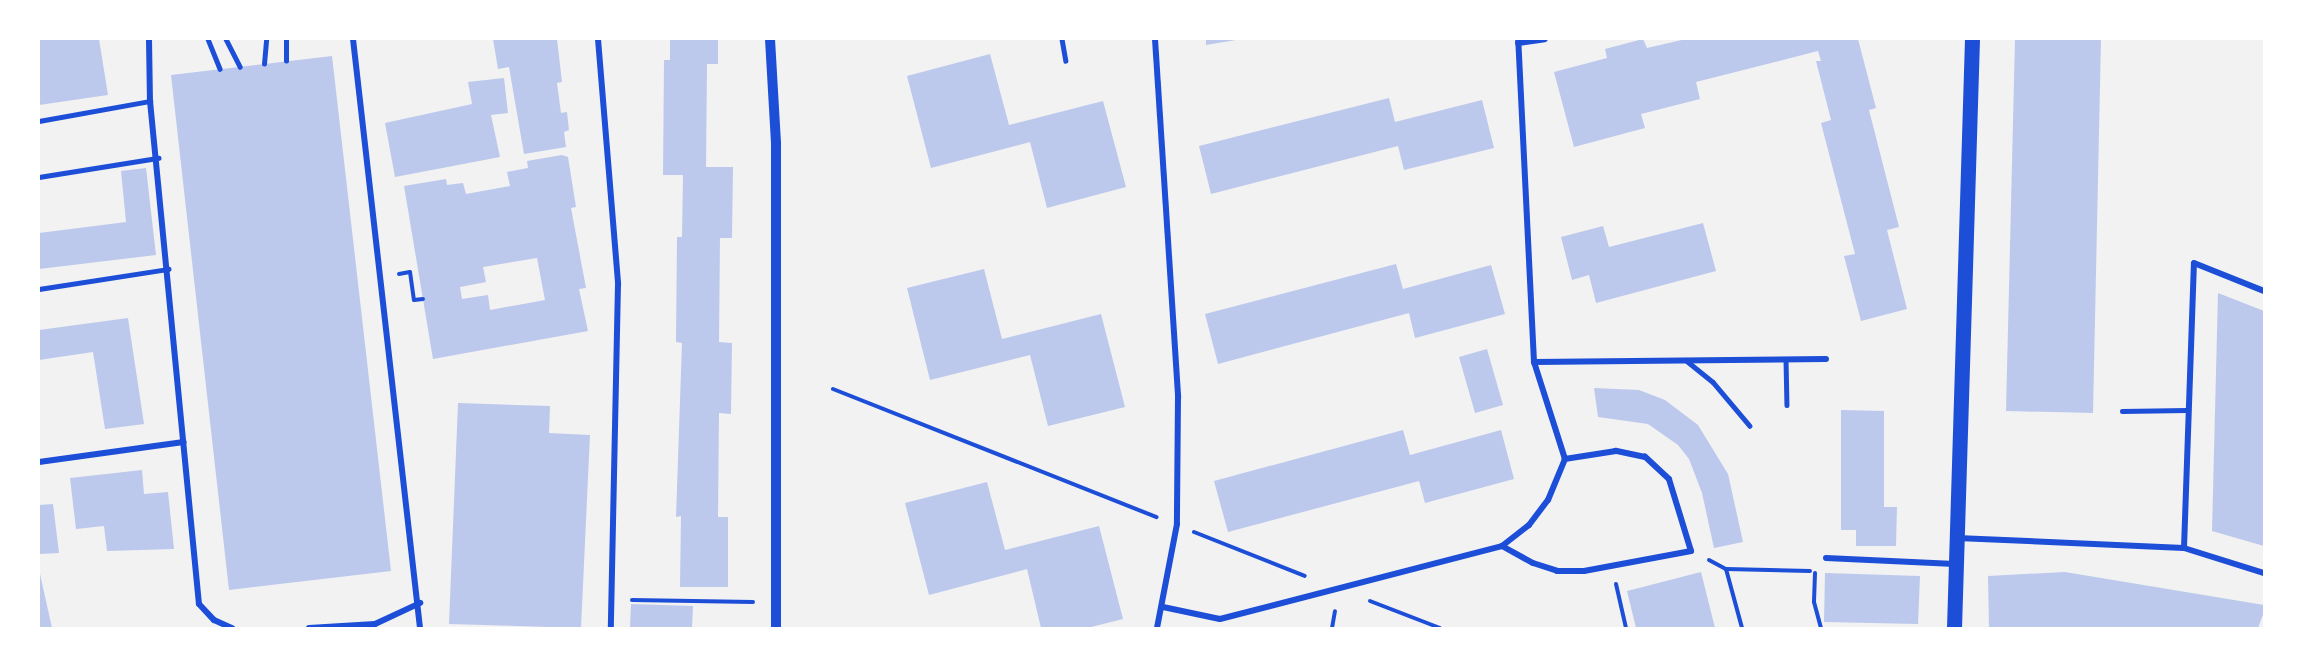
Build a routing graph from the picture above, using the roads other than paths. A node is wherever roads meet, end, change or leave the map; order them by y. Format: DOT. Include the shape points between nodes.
graph roads {
  1 [pos="149,39"];
  2 [pos="208,39"];
  3 [pos="226,39"];
  4 [pos="266,39"];
  5 [pos="286,39"];
  6 [pos="353,39"];
  7 [pos="598,39"];
  8 [pos="770,39"];
  9 [pos="1062,39"];
  10 [pos="1155,39"];
  11 [pos="1545,39"];
  12 [pos="1972,39"];
  13 [pos="1518,41"];
  14 [pos="286,61"];
  15 [pos="1066,61"];
  16 [pos="264,64"];
  17 [pos="240,67"];
  18 [pos="219,69"];
  19 [pos="150,101"];
  20 [pos="39,120"];
  21 [pos="158,158"];
  22 [pos="39,177"];
  23 [pos="168,269"];
  24 [pos="39,290"];
  25 [pos="2264,291"];
  26 [pos="1786,359"];
  27 [pos="1826,359"];
  28 [pos="1687,361"];
  29 [pos="1534,362"];
  30 [pos="1787,405"];
  31 [pos="2187,410"];
  32 [pos="2122,411"];
  33 [pos="1750,426"];
  34 [pos="184,442"];
  35 [pos="1565,459"];
  36 [pos="39,462"];
  37 [pos="1957,538"];
  38 [pos="1502,546"];
  39 [pos="2184,548"];
  40 [pos="1826,558"];
  41 [pos="1955,564"];
  42 [pos="2264,573"];
  43 [pos="420,603"];
  44 [pos="1163,607"];
  45 [pos="232,628"];
  46 [pos="309,628"];
  47 [pos="420,628"];
  48 [pos="611,628"];
  49 [pos="776,628"];
  50 [pos="1157,628"];
  51 [pos="1954,628"];
  1 -- 19 [label="street"];
  2 -- 18 [label="lane"];
  3 -- 17 [label="lane"];
  4 -- 16 [label="lane"];
  5 -- 14 [label="lane"];
  6 -- 43 [label="street" via="378,278"];
  7 -- 48 [label="street" via="618,284"];
  8 -- 49 [label="street" via="777,154"];
  9 -- 15 [label="lane"];
  10 -- 44 [label="street" via="1178,397 1177,524"];
  11 -- 13 [label="street"];
  12 -- 37 [label="main road"];
  13 -- 29 [label="street"];
  19 -- 20 [label="lane"];
  19 -- 21 [label="street"];
  21 -- 22 [label="lane"];
  21 -- 23 [label="street"];
  23 -- 24 [label="lane"];
  23 -- 34 [label="street"];
  25 -- 31 [label="street" via="2194,263"];
  26 -- 27 [label="street"];
  26 -- 28 [label="street"];
  26 -- 30 [label="lane"];
  28 -- 29 [label="street"];
  28 -- 33 [label="lane" via="1713,382"];
  29 -- 35 [label="street"];
  31 -- 32 [label="lane"];
  31 -- 39 [label="street"];
  34 -- 36 [label="street"];
  34 -- 45 [label="street" via="199,604 214,620"];
  35 -- 38 [label="street" via="1548,500 1536,517"];
  35 -- 38 [label="street" via="1616,451 1645,457 1669,479 1691,551 1557,571"];
  37 -- 39 [label="street"];
  37 -- 41 [label="main road"];
  38 -- 44 [label="street" via="1220,619"];
  39 -- 42 [label="street"];
  40 -- 41 [label="street"];
  41 -- 51 [label="main road"];
  43 -- 46 [label="street" via="375,624"];
  43 -- 47 [label="street"];
  44 -- 50 [label="street"];
}
